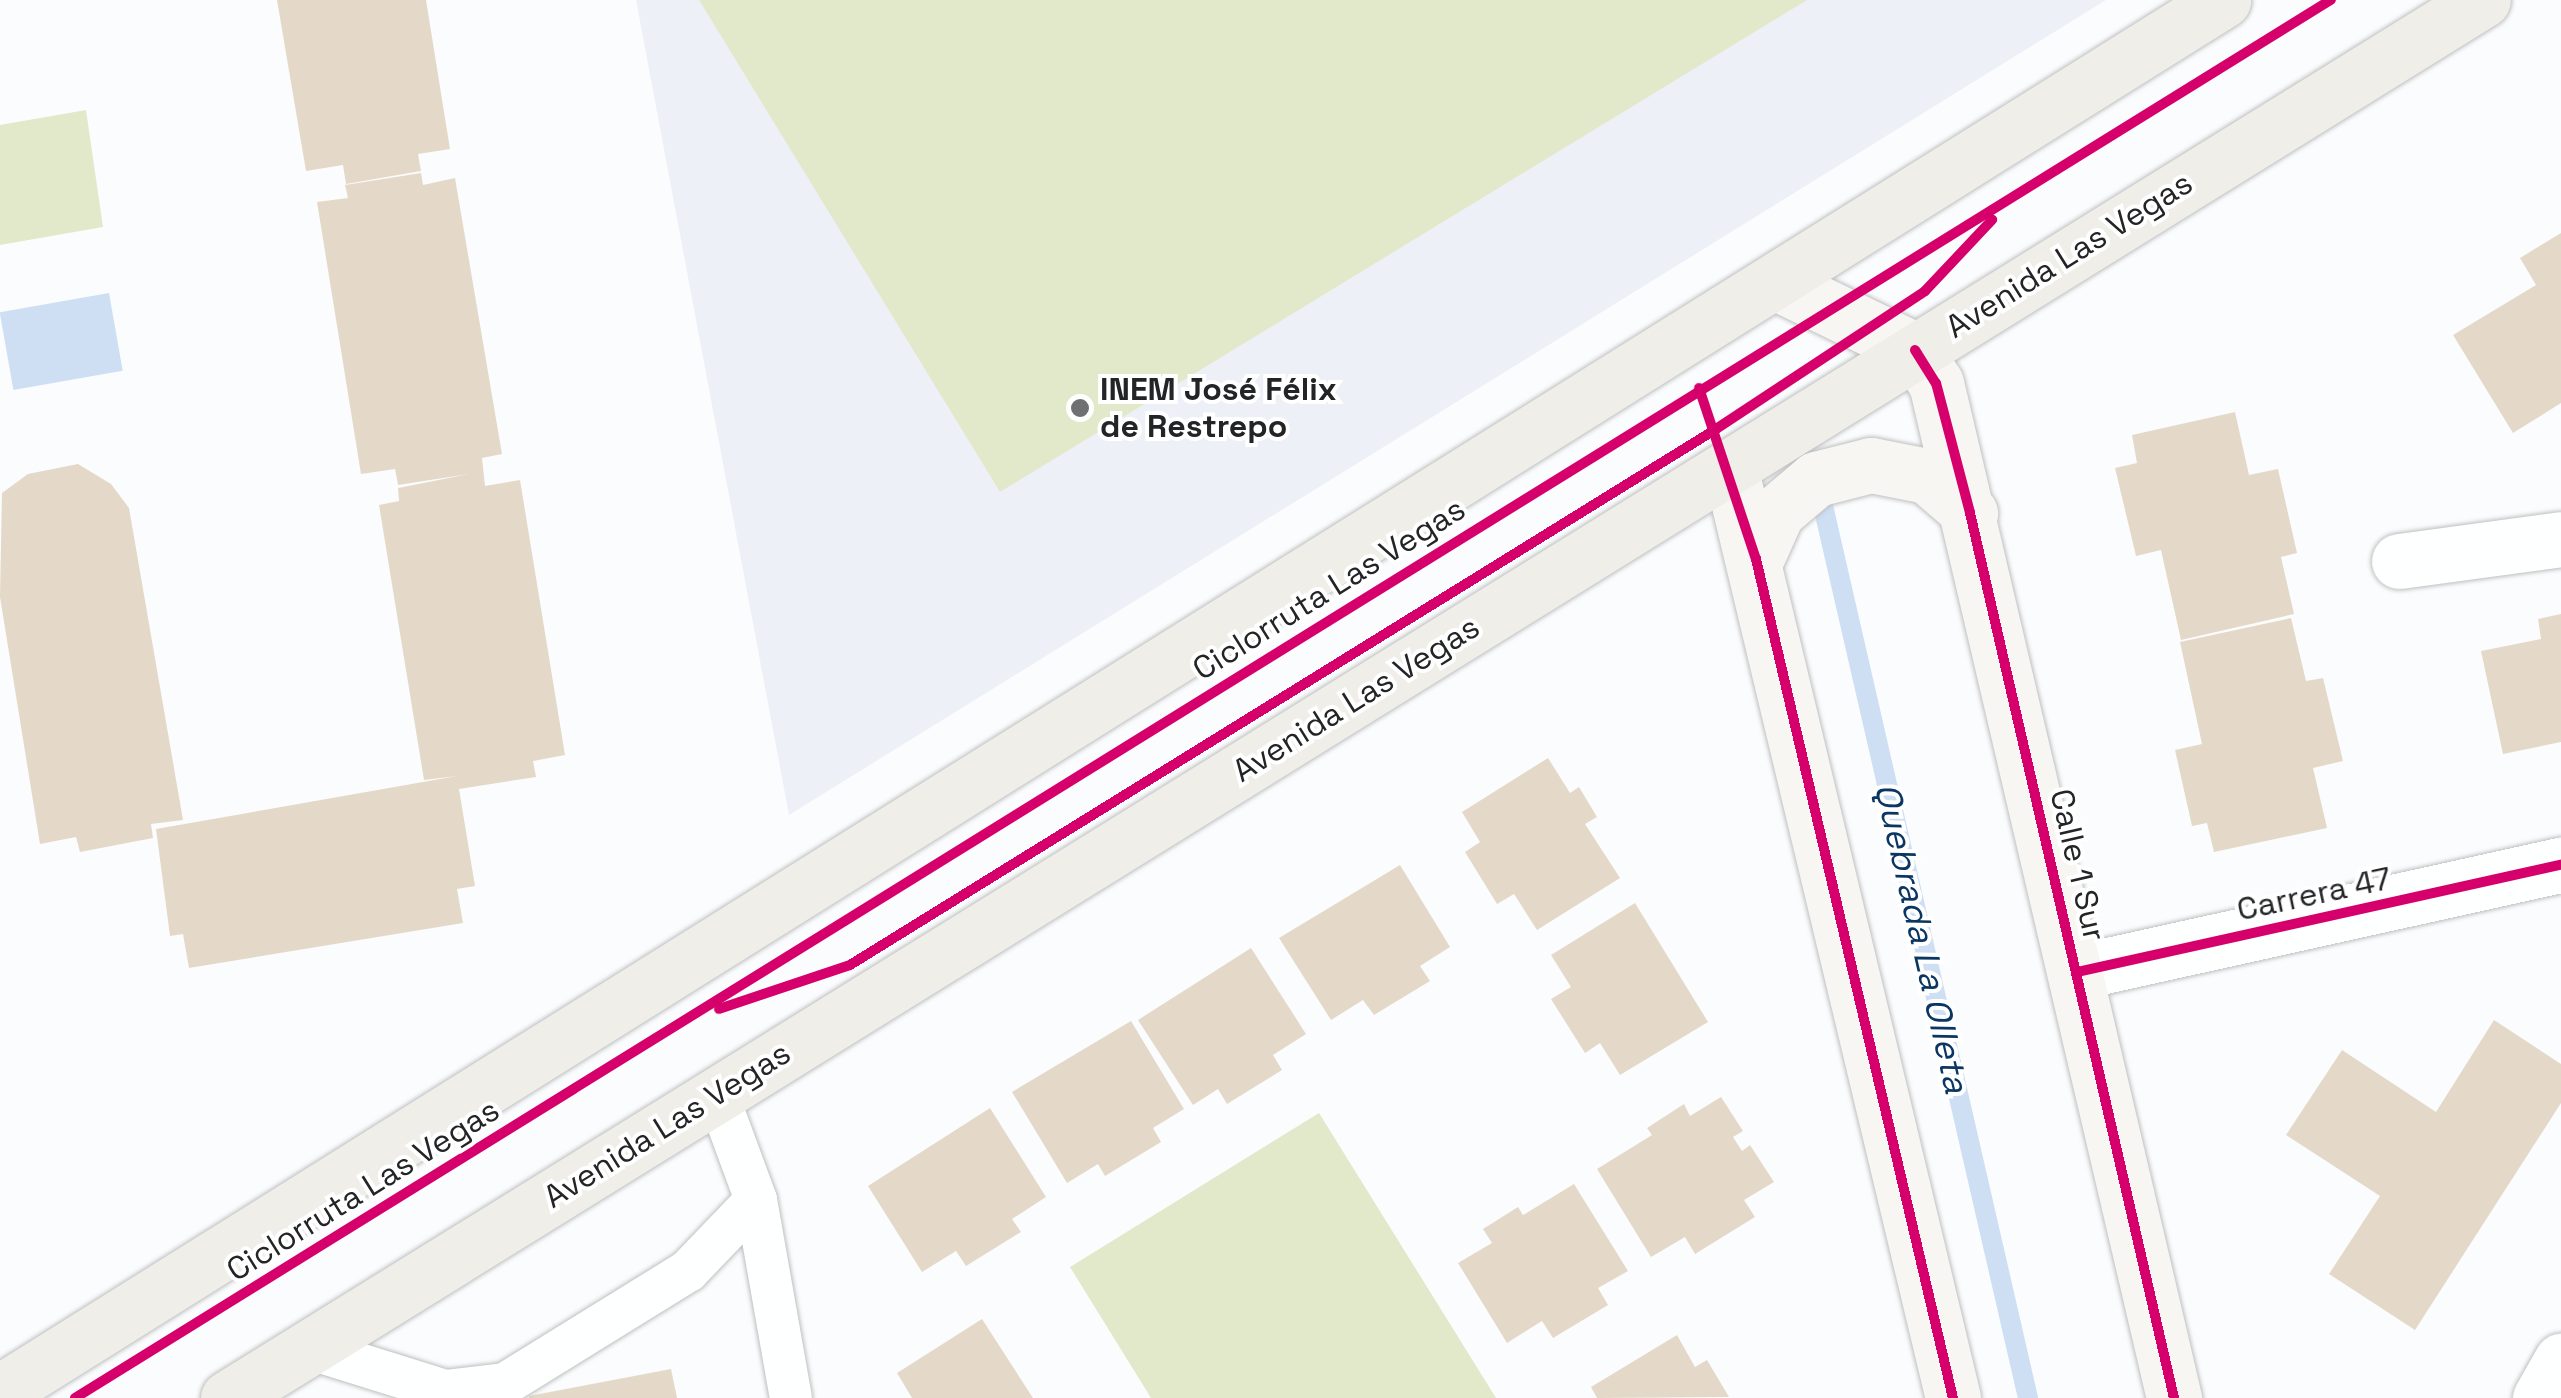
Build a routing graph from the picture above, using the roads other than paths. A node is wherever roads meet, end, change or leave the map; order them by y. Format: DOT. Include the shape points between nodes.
graph roads {
  1 [pos="2223,0"];
  2 [pos="2483,0"];
  3 [pos="1775,282"];
  4 [pos="1915,350"];
  5 [pos="1730,467"];
  6 [pos="1970,512"];
  7 [pos="2561,539"];
  8 [pos="1756,559"];
  9 [pos="2399,561"];
  10 [pos="2561,866"];
  11 [pos="2077,972"];
  12 [pos="717,1094"];
  13 [pos="756,1200"];
  14 [pos="769,1268"];
  15 [pos="688,1272"];
  16 [pos="308,1348"];
  17 [pos="2561,1361"];
  18 [pos="0,1392"];
  19 [pos="228,1398"];
  20 [pos="790,1398"];
  21 [pos="1953,1398"];
  22 [pos="2174,1398"];
  23 [pos="2540,1398"];
  1 -- 3 [label="main road"];
  2 -- 4 [label="main road, Avenida Las Vegas"];
  3 -- 4 [label="street"];
  3 -- 18 [label="main road"];
  4 -- 5 [label="main road, Avenida Las Vegas"];
  4 -- 6 [label="street, Calle 1 Sur" via="1936,383"];
  5 -- 8 [label="street"];
  5 -- 12 [label="main road, Avenida Las Vegas"];
  6 -- 8 [label="street" via="1927,476 1871,465 1816,478 1777,512"];
  6 -- 11 [label="street, Calle 1 Sur"];
  7 -- 9 [label="street"];
  8 -- 21 [label="street"];
  10 -- 11 [label="street, Carrera 47"];
  11 -- 22 [label="street, Calle 1 Sur"];
  12 -- 13 [label="lane"];
  12 -- 16 [label="main road, Avenida Las Vegas"];
  13 -- 14 [label="lane"];
  13 -- 15 [label="lane"];
  14 -- 15 [label="lane"];
  14 -- 20 [label="lane"];
  15 -- 16 [label="lane" via="506,1384 446,1391"];
  16 -- 19 [label="main road, Avenida Las Vegas"];
  17 -- 23 [label="street"];
}
